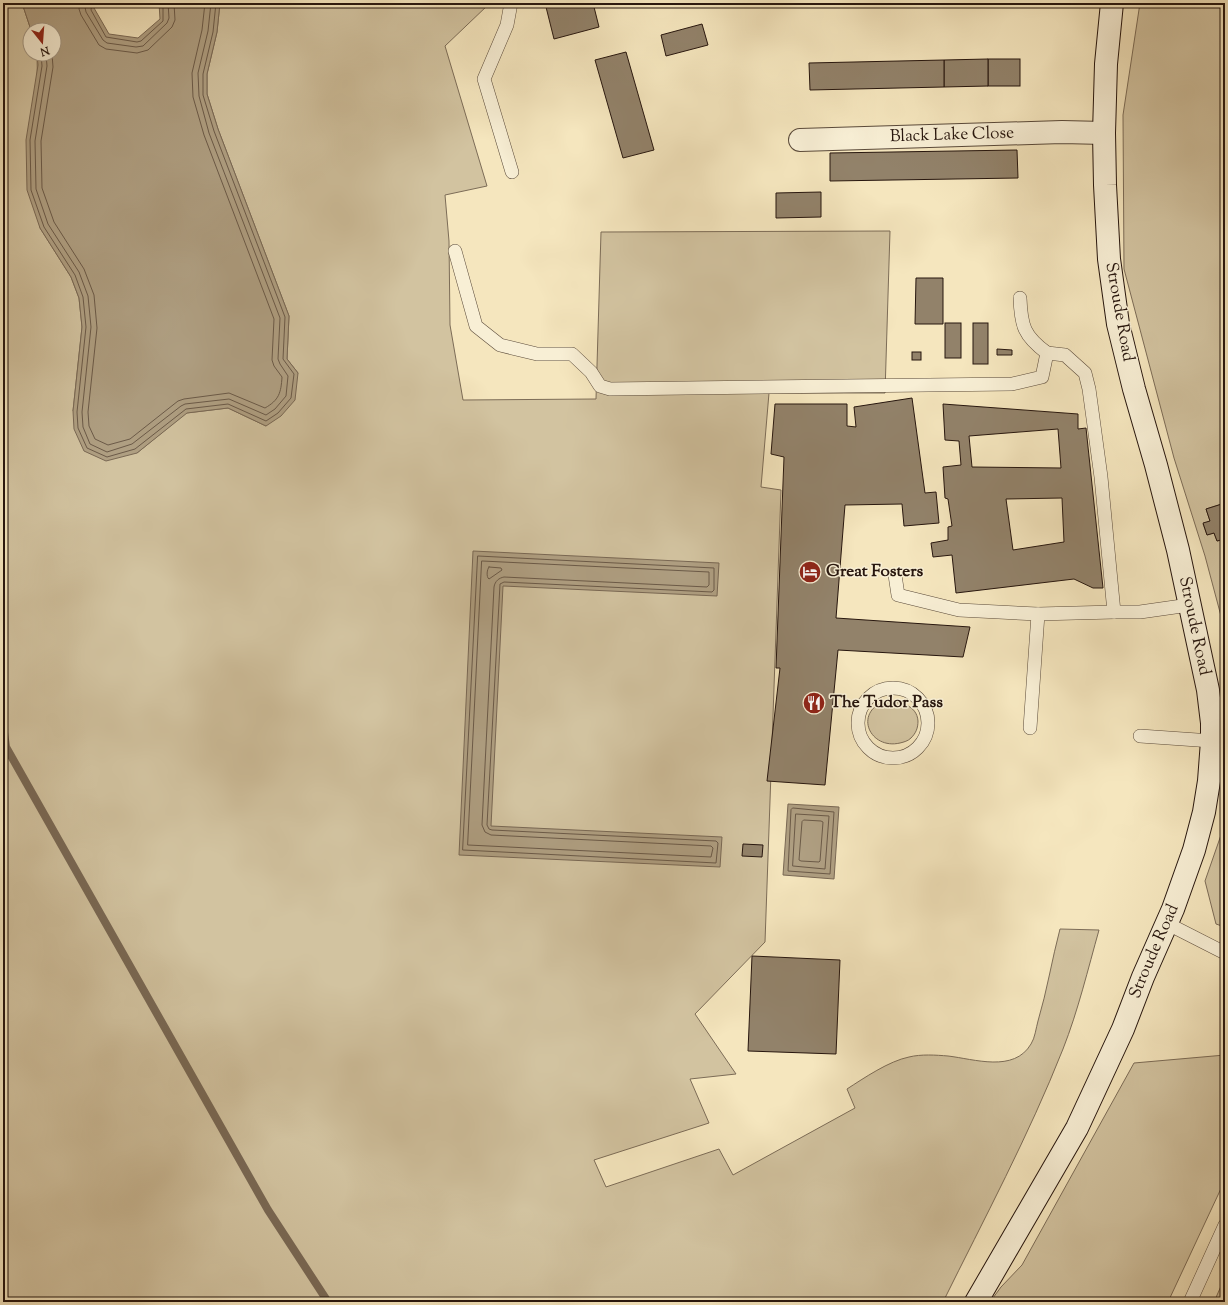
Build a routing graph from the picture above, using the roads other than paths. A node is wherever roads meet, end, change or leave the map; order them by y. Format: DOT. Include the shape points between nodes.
graph roads {
  1 [pos="511,3"];
  2 [pos="1112,3"];
  3 [pos="1104,133"];
  4 [pos="800,140"];
  5 [pos="512,172"];
  6 [pos="455,251"];
  7 [pos="1020,298"];
  8 [pos="1047,353"];
  9 [pos="895,575"];
  10 [pos="1189,605"];
  11 [pos="1114,612"];
  12 [pos="1038,614"];
  13 [pos="928,724"];
  14 [pos="1030,728"];
  15 [pos="1140,736"];
  16 [pos="1212,741"];
  17 [pos="1166,923"];
  18 [pos="1225,953"];
  19 [pos="1225,1225"];
  20 [pos="976,1302"];
  21 [pos="1190,1302"];
  1 -- 5 [label="lane" via="507,25 484,78"];
  2 -- 3 [label="street, Stroude Road" via="1106,64"];
  3 -- 4 [label="street, Black Lake Close"];
  3 -- 10 [label="street, Stroude Road" via="1104,185 1109,259 1118,324 1178,550"];
  6 -- 8 [label="lane" via="476,326 500,345 537,354 572,354 591,372 600,386 610,389 1012,384 1042,378"];
  7 -- 8 [label="lane" via="1025,331 1039,348"];
  8 -- 11 [label="lane" via="1065,355 1085,373 1101,477"];
  9 -- 12 [label="lane" via="898,596 958,610"];
  10 -- 11 [label="lane" via="1140,612"];
  10 -- 16 [label="street, Stroude Road" via="1208,690"];
  11 -- 12 [label="lane"];
  12 -- 14 [label="lane"];
  13 -- 13 [label="lane" via="926,737 918,747 908,754 895,758 877,754 867,745 860,734 859,722 861,709 868,698 879,691 892,688 916,696 927,711"];
  15 -- 16 [label="lane"];
  16 -- 17 [label="street, Stroude Road" via="1204,812 1194,850"];
  17 -- 18 [label="lane"];
  17 -- 20 [label="street, Stroude Road" via="1123,1030 1077,1128"];
  19 -- 21 [label="lane"];
}
